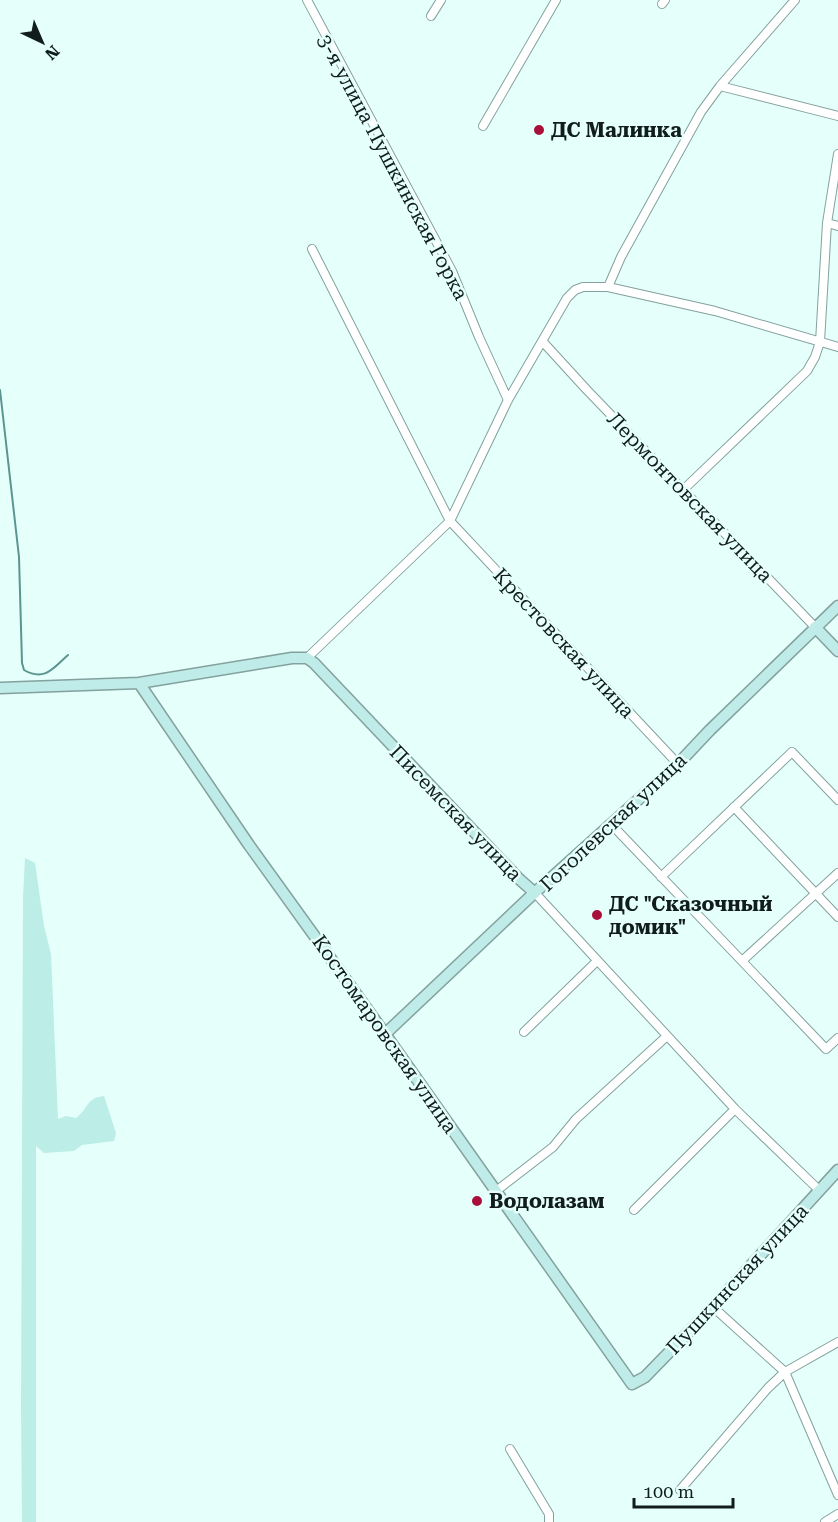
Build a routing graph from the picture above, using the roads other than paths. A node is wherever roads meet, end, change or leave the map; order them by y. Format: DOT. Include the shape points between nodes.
graph roads {
  1 [pos="307,0"];
  2 [pos="441,0"];
  3 [pos="555,0"];
  4 [pos="795,0"];
  5 [pos="431,16"];
  6 [pos="720,86"];
  7 [pos="838,116"];
  8 [pos="483,126"];
  9 [pos="838,154"];
  10 [pos="827,223"];
  11 [pos="838,226"];
  12 [pos="312,249"];
  13 [pos="608,286"];
  14 [pos="543,342"];
  15 [pos="820,342"];
  16 [pos="838,347"];
  17 [pos="508,400"];
  18 [pos="683,490"];
  19 [pos="450,521"];
  20 [pos="838,606"];
  21 [pos="815,627"];
  22 [pos="838,651"];
  23 [pos="307,658"];
  24 [pos="139,683"];
  25 [pos="0,688"];
  26 [pos="678,764"];
  27 [pos="838,800"];
  28 [pos="734,807"];
  29 [pos="610,824"];
  30 [pos="838,873"];
  31 [pos="661,876"];
  32 [pos="535,893"];
  33 [pos="816,894"];
  34 [pos="838,917"];
  35 [pos="597,961"];
  36 [pos="742,962"];
  37 [pos="524,1032"];
  38 [pos="385,1034"];
  39 [pos="667,1036"];
  40 [pos="838,1038"];
  41 [pos="735,1109"];
  42 [pos="838,1170"];
  43 [pos="819,1190"];
  44 [pos="496,1191"];
  45 [pos="634,1210"];
  46 [pos="713,1307"];
  47 [pos="838,1342"];
  48 [pos="785,1372"];
  49 [pos="632,1384"];
  50 [pos="510,1449"];
  51 [pos="680,1490"];
  52 [pos="838,1495"];
  53 [pos="838,1515"];
  54 [pos="549,1522"];
  55 [pos="825,1522"];
  1 -- 17 [label="street, 3-я улица Пушкинская Горка" via="452,271"];
  2 -- 5 [label="street"];
  3 -- 8 [label="street"];
  4 -- 6 [label="street"];
  6 -- 7 [label="street"];
  6 -- 13 [label="street" via="673,159"];
  9 -- 10 [label="street"];
  10 -- 11 [label="street"];
  10 -- 15 [label="street"];
  12 -- 19 [label="street, Крестовская улица"];
  13 -- 14 [label="street" via="574,290"];
  13 -- 15 [label="street" via="715,311"];
  14 -- 17 [label="street"];
  14 -- 18 [label="street, Лермонтовская улица"];
  15 -- 16 [label="street"];
  15 -- 18 [label="street" via="807,371"];
  17 -- 19 [label="street"];
  18 -- 21 [label="street, Лермонтовская улица"];
  19 -- 23 [label="street"];
  19 -- 26 [label="street, Крестовская улица"];
  20 -- 21 [label="street, Гоголевская улица"];
  21 -- 22 [label="street, Лермонтовская улица"];
  21 -- 26 [label="street, Гоголевская улица"];
  23 -- 24 [label="street" via="271,660"];
  23 -- 32 [label="street, Писемская улица"];
  24 -- 25 [label="street"];
  24 -- 38 [label="street, Костомаровская улица"];
  26 -- 29 [label="street, Гоголевская улица"];
  27 -- 28 [label="street" via="792,752"];
  28 -- 31 [label="street"];
  28 -- 33 [label="street"];
  29 -- 31 [label="street"];
  29 -- 32 [label="street, Гоголевская улица"];
  30 -- 33 [label="street"];
  31 -- 36 [label="street"];
  32 -- 35 [label="street, Писемская улица"];
  32 -- 38 [label="street, Гоголевская улица"];
  33 -- 34 [label="street"];
  33 -- 36 [label="street"];
  35 -- 37 [label="street"];
  35 -- 39 [label="street, Писемская улица"];
  36 -- 40 [label="street" via="826,1049"];
  38 -- 44 [label="street, Костомаровская улица"];
  39 -- 41 [label="street, Писемская улица"];
  39 -- 44 [label="street" via="576,1119 553,1147"];
  41 -- 43 [label="street, Писемская улица"];
  41 -- 45 [label="street"];
  42 -- 43 [label="street, Пушкинская улица"];
  43 -- 46 [label="street, Пушкинская улица"];
  44 -- 49 [label="street, Костомаровская улица"];
  46 -- 48 [label="street"];
  46 -- 49 [label="street, Пушкинская улица" via="645,1377"];
  47 -- 48 [label="street"];
  48 -- 51 [label="street"];
  48 -- 52 [label="street"];
  50 -- 54 [label="street" via="549,1515"];
  53 -- 55 [label="street"];
}
